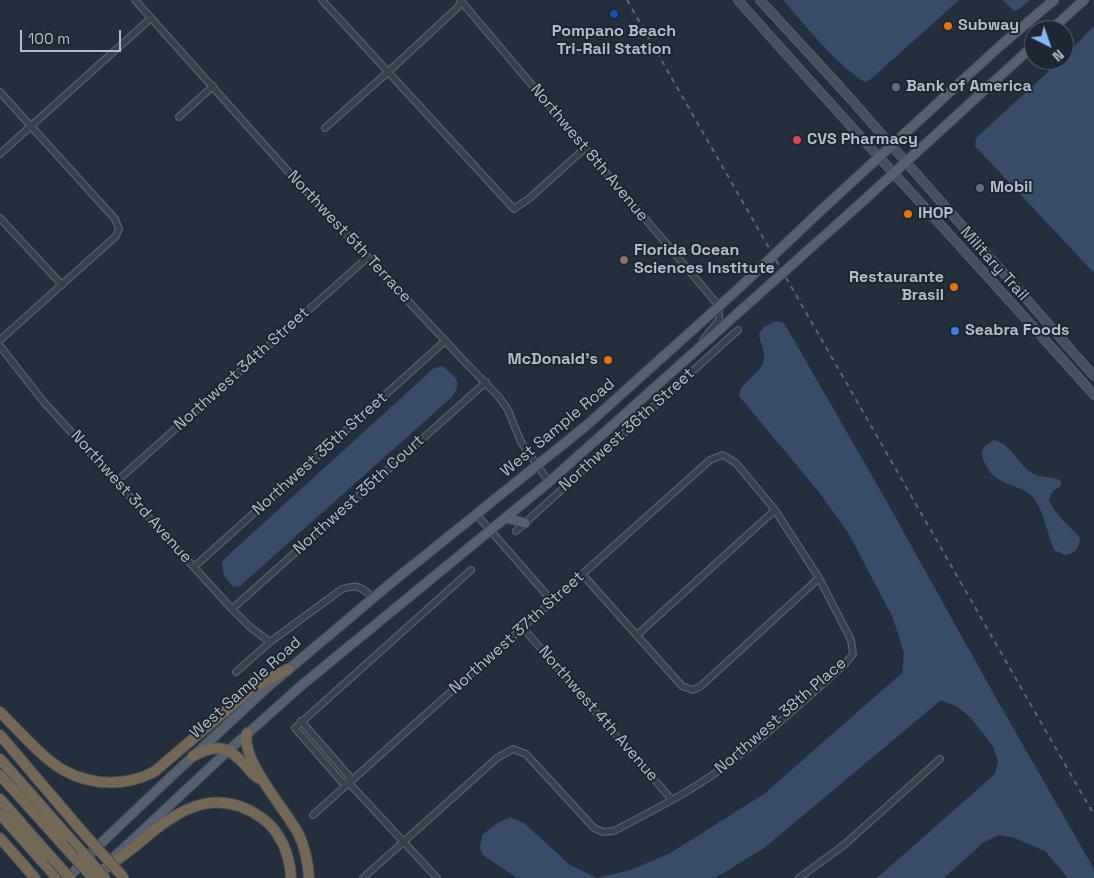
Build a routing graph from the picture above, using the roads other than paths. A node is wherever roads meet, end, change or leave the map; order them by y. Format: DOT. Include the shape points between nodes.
graph roads {
  1 [pos="135,0"];
  2 [pos="322,0"];
  3 [pos="462,0"];
  4 [pos="738,0"];
  5 [pos="760,0"];
  6 [pos="1054,0"];
  7 [pos="1084,0"];
  8 [pos="151,18"];
  9 [pos="1061,20"];
  10 [pos="1024,54"];
  11 [pos="388,72"];
  12 [pos="213,86"];
  13 [pos="0,92"];
  14 [pos="179,117"];
  15 [pos="31,126"];
  16 [pos="325,128"];
  17 [pos="892,146"];
  18 [pos="586,148"];
  19 [pos="0,154"];
  20 [pos="879,157"];
  21 [pos="906,162"];
  22 [pos="894,172"];
  23 [pos="0,218"];
  24 [pos="368,257"];
  25 [pos="62,285"];
  26 [pos="719,306"];
  27 [pos="738,330"];
  28 [pos="0,340"];
  29 [pos="445,341"];
  30 [pos="0,346"];
  31 [pos="695,350"];
  32 [pos="702,362"];
  33 [pos="1094,376"];
  34 [pos="486,382"];
  35 [pos="1093,393"];
  36 [pos="537,466"];
  37 [pos="116,481"];
  38 [pos="549,482"];
  39 [pos="775,510"];
  40 [pos="476,514"];
  41 [pos="506,518"];
  42 [pos="525,523"];
  43 [pos="491,531"];
  44 [pos="516,531"];
  45 [pos="194,567"];
  46 [pos="471,570"];
  47 [pos="583,575"];
  48 [pos="819,578"];
  49 [pos="373,597"];
  50 [pos="553,602"];
  51 [pos="232,608"];
  52 [pos="523,628"];
  53 [pos="637,635"];
  54 [pos="270,642"];
  55 [pos="288,670"];
  56 [pos="236,672"];
  57 [pos="0,712"];
  58 [pos="301,721"];
  59 [pos="247,734"];
  60 [pos="0,735"];
  61 [pos="229,750"];
  62 [pos="193,756"];
  63 [pos="0,759"];
  64 [pos="940,759"];
  65 [pos="0,775"];
  66 [pos="262,780"];
  67 [pos="349,783"];
  68 [pos="0,799"];
  69 [pos="672,800"];
  70 [pos="0,814"];
  71 [pos="313,815"];
  72 [pos="0,838"];
  73 [pos="66,842"];
  74 [pos="403,842"];
  75 [pos="48,861"];
  76 [pos="34,876"];
  77 [pos="70,876"];
  78 [pos="56,878"];
  79 [pos="93,878"];
  80 [pos="105,878"];
  81 [pos="124,878"];
  82 [pos="291,878"];
  83 [pos="309,878"];
  84 [pos="363,878"];
  85 [pos="437,878"];
  86 [pos="798,878"];
  1 -- 8 [label="street, Northwest 5th Terrace"];
  2 -- 11 [label="street"];
  3 -- 11 [label="street"];
  3 -- 18 [label="street, Northwest 8th Avenue"];
  4 -- 20 [label="street, Military Trail"];
  5 -- 17 [label="street, Military Trail"];
  6 -- 17 [label="main road, West Sample Road"];
  7 -- 9 [label="main road"];
  8 -- 12 [label="street, Northwest 5th Terrace"];
  8 -- 15 [label="street"];
  10 -- 21 [label="main road, West Sample Road"];
  11 -- 16 [label="street"];
  11 -- 18 [label="street" via="514,208"];
  12 -- 14 [label="street"];
  12 -- 24 [label="street, Northwest 5th Terrace"];
  13 -- 15 [label="street"];
  15 -- 19 [label="street"];
  15 -- 25 [label="street" via="115,219 119,229 116,236"];
  17 -- 20 [label="main road, West Sample Road"];
  17 -- 21 [label="street, Military Trail"];
  18 -- 26 [label="street, Northwest 8th Avenue"];
  20 -- 22 [label="street, Military Trail"];
  20 -- 26 [label="main road, West Sample Road"];
  21 -- 22 [label="main road, West Sample Road"];
  21 -- 33 [label="street, Military Trail"];
  22 -- 31 [label="main road, West Sample Road"];
  22 -- 35 [label="street, Military Trail"];
  23 -- 25 [label="street"];
  24 -- 29 [label="street, Northwest 5th Terrace"];
  24 -- 37 [label="street, Northwest 34th Street"];
  25 -- 28 [label="street"];
  26 -- 31 [label="street" via="718,320"];
  26 -- 36 [label="main road, West Sample Road" via="588,425"];
  27 -- 32 [label="street, Northwest 36th Street"];
  29 -- 34 [label="street, Northwest 5th Terrace"];
  29 -- 45 [label="street, Northwest 35th Street"];
  30 -- 37 [label="street, Northwest 3rd Avenue" via="43,401"];
  31 -- 32 [label="street"];
  31 -- 38 [label="main road, West Sample Road"];
  32 -- 42 [label="street, Northwest 36th Street"];
  34 -- 36 [label="street, Northwest 5th Terrace" via="504,403 518,437"];
  34 -- 51 [label="street, Northwest 35th Court"];
  36 -- 38 [label="street, Northwest 5th Terrace"];
  36 -- 40 [label="main road, West Sample Road"];
  37 -- 45 [label="street, Northwest 3rd Avenue"];
  38 -- 41 [label="main road, West Sample Road"];
  39 -- 47 [label="street, Northwest 37th Street" via="736,463 723,455 710,460"];
  39 -- 48 [label="street"];
  39 -- 53 [label="street"];
  40 -- 43 [label="street"];
  40 -- 49 [label="main road, West Sample Road"];
  41 -- 42 [label="main road"];
  41 -- 43 [label="main road, West Sample Road"];
  42 -- 44 [label="street, Northwest 36th Street"];
  43 -- 50 [label="street"];
  43 -- 59 [label="main road, West Sample Road" via="332,660"];
  45 -- 51 [label="street, Northwest 3rd Avenue"];
  46 -- 58 [label="street"];
  47 -- 50 [label="street, Northwest 37th Street"];
  47 -- 53 [label="street"];
  48 -- 53 [label="street" via="693,690 682,686"];
  48 -- 69 [label="street, Northwest 38th Place" via="851,640 853,654 748,749"];
  49 -- 54 [label="street" via="360,587 342,590"];
  49 -- 55 [label="main road, West Sample Road"];
  50 -- 52 [label="street, Northwest 37th Street"];
  51 -- 54 [label="street, Northwest 3rd Avenue"];
  52 -- 67 [label="street, Northwest 37th Street"];
  52 -- 69 [label="street, Northwest 4th Avenue"];
  54 -- 56 [label="street"];
  55 -- 57 [label="highway" via="255,686 154,772 125,782 80,778 64,771"];
  55 -- 62 [label="main road, West Sample Road"];
  58 -- 67 [label="street" via="349,776"];
  58 -- 67 [label="street" via="294,728 342,782"];
  59 -- 61 [label="main road, West Sample Road"];
  59 -- 66 [label="highway" via="248,750"];
  60 -- 81 [label="highway, bridge"];
  61 -- 62 [label="highway" via="217,748"];
  61 -- 66 [label="highway" via="256,778"];
  61 -- 79 [label="main road, West Sample Road"];
  62 -- 77 [label="main road, West Sample Road"];
  63 -- 73 [label="highway"];
  64 -- 86 [label="street" via="844,845"];
  65 -- 73 [label="highway"];
  66 -- 83 [label="highway" via="299,834"];
  67 -- 71 [label="street, Northwest 37th Street"];
  67 -- 74 [label="street"];
  68 -- 75 [label="highway"];
  69 -- 74 [label="street, Northwest 38th Place" via="614,831 603,832 594,828 526,754 513,749 497,758"];
  70 -- 75 [label="highway"];
  72 -- 76 [label="highway"];
  73 -- 79 [label="highway, bridge"];
  73 -- 80 [label="highway, bridge"];
  74 -- 84 [label="street"];
  74 -- 85 [label="street"];
  75 -- 77 [label="highway, bridge"];
  75 -- 78 [label="highway"];
  79 -- 82 [label="highway" via="173,816 196,806 219,803 242,808 270,826 284,847"];
}
